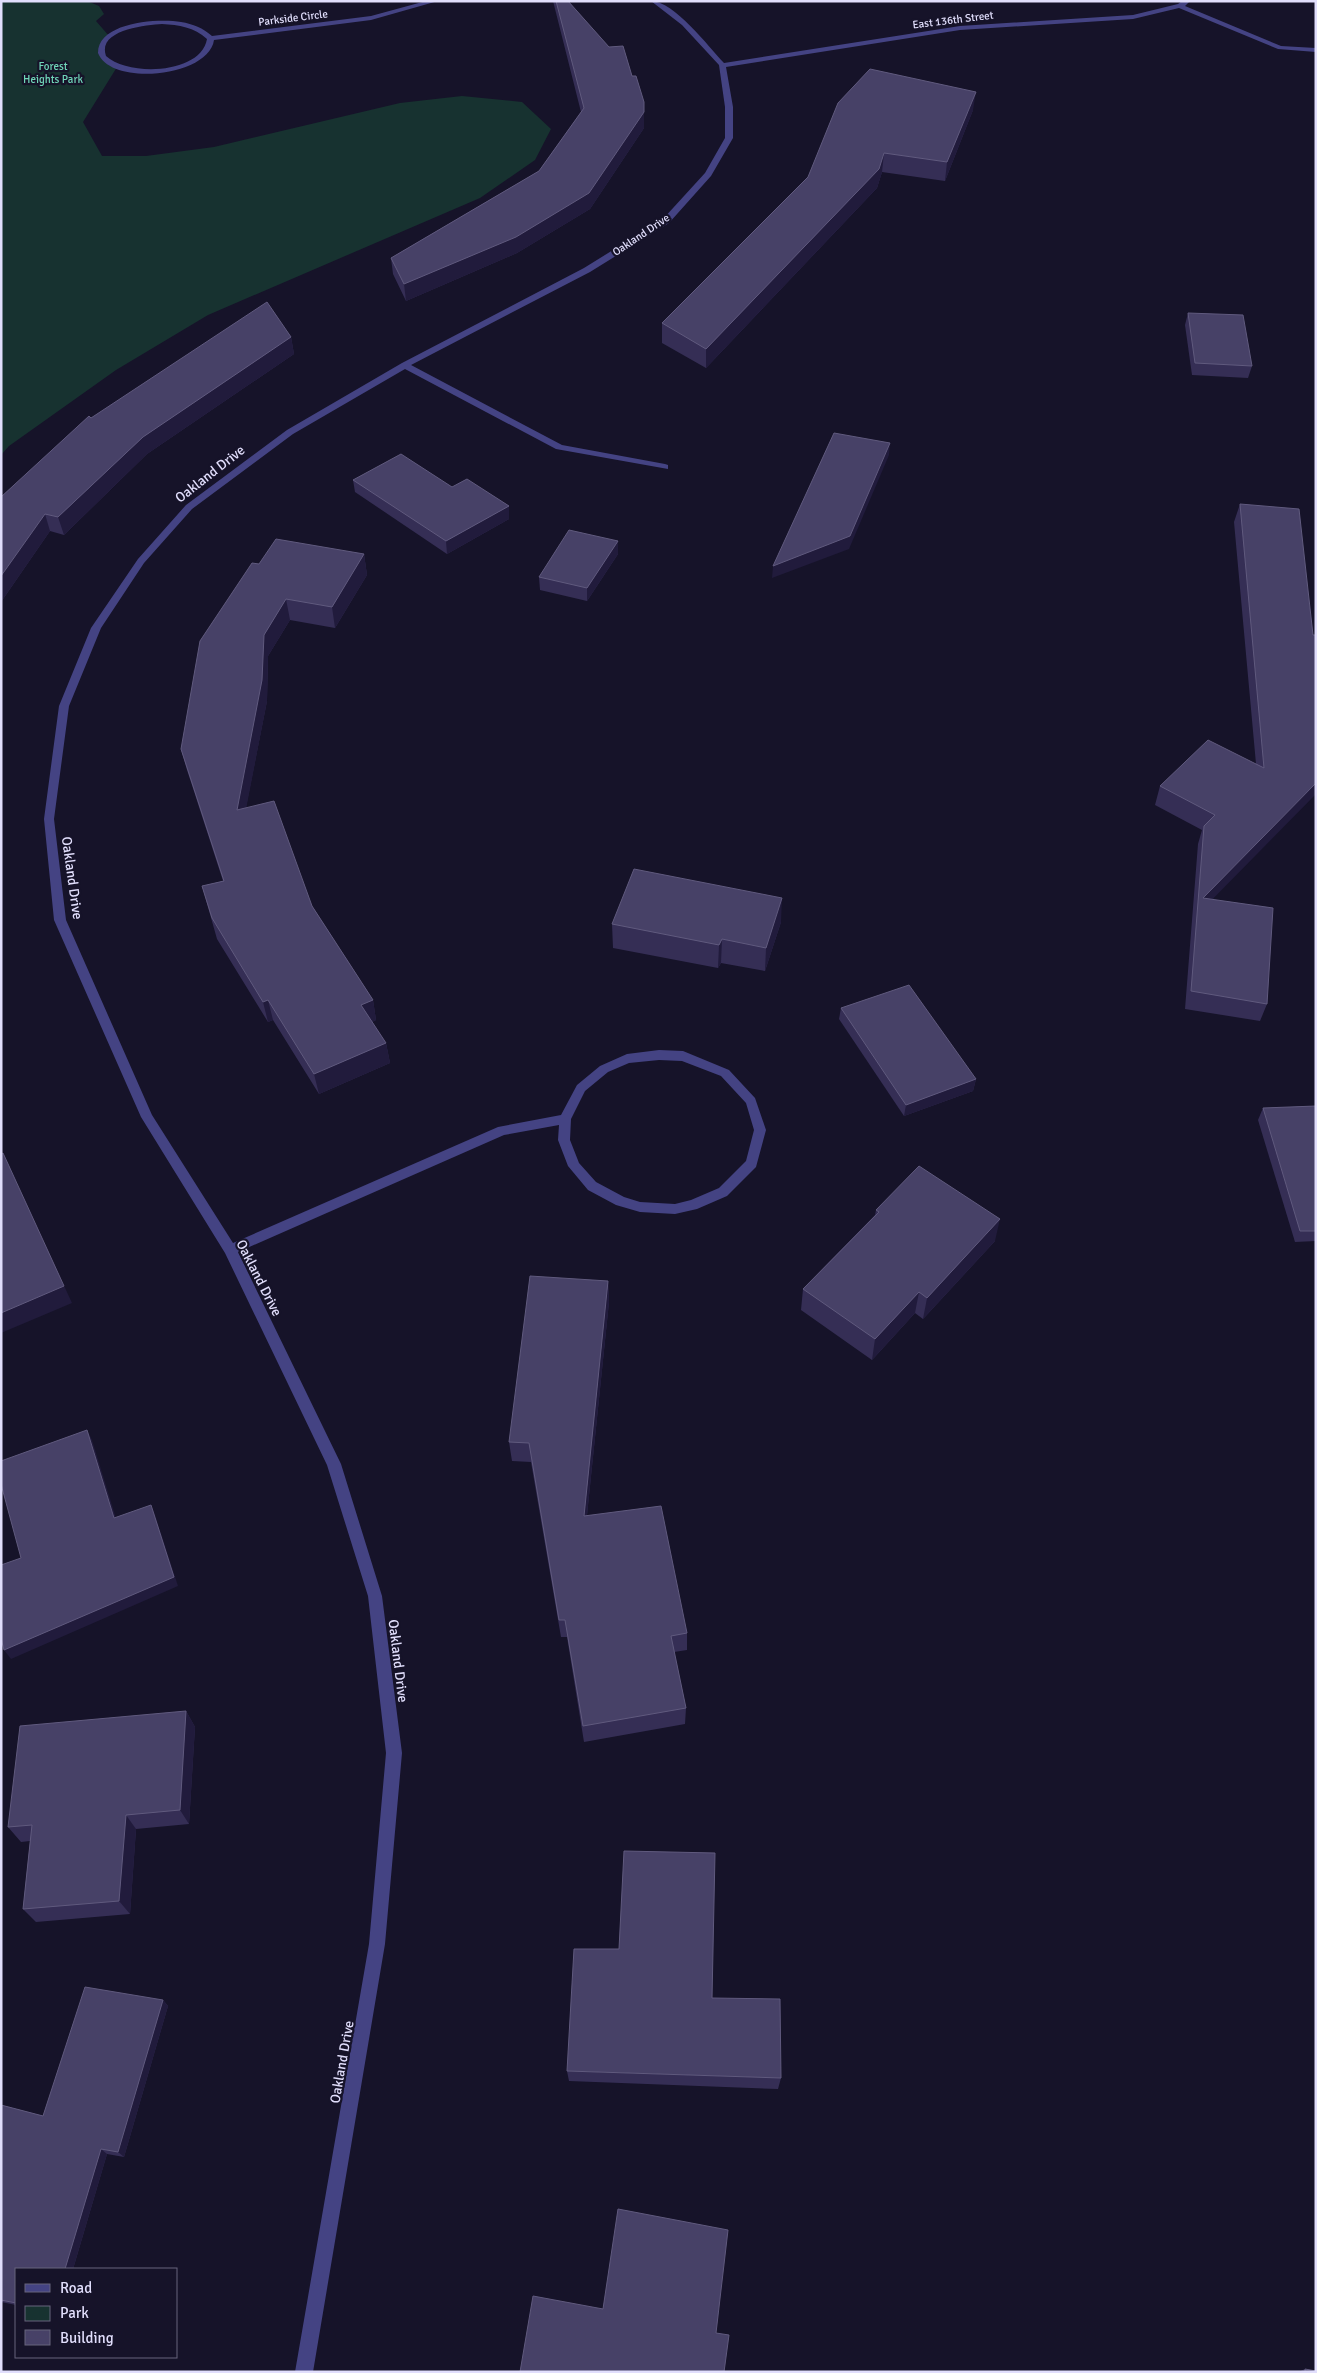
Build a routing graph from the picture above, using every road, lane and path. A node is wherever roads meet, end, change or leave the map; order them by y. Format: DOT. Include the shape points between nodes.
graph roads {
  1 [pos="434,1"];
  2 [pos="654,1"];
  3 [pos="1187,1"];
  4 [pos="1180,6"];
  5 [pos="211,38"];
  6 [pos="1316,50"];
  7 [pos="722,65"];
  8 [pos="405,365"];
  9 [pos="665,467"];
  10 [pos="564,1120"];
  11 [pos="230,1250"];
  12 [pos="304,2372"];
  1 -- 5 [label="street, Parkside Circle" via="372,18"];
  2 -- 7 [label="street" via="684,24"];
  3 -- 4 [label="street, East 136th Street"];
  4 -- 6 [label="street" via="1280,48"];
  4 -- 7 [label="street, East 136th Street" via="1133,16 960,28"];
  5 -- 5 [label="street" via="201,29 182,23 139,24 109,36 101,46 101,54 117,67 159,71 180,67 200,58 210,48"];
  7 -- 8 [label="street, Oakland Drive" via="729,108 729,138 708,174 666,220 587,270"];
  8 -- 9 [label="street" via="559,447"];
  8 -- 11 [label="street, Oakland Drive" via="290,432 189,507 141,561 96,628 64,706 49,819 60,920 147,1116"];
  10 -- 10 [label="street" via="582,1088 604,1069 627,1059 683,1056 725,1074 751,1100 760,1130 752,1163 723,1192 693,1205 640,1207 620,1202 592,1186 574,1166 564,1140"];
  10 -- 11 [label="street" via="502,1130"];
  11 -- 12 [label="street, Oakland Drive" via="334,1464 375,1596 394,1753 377,1944"];
}
